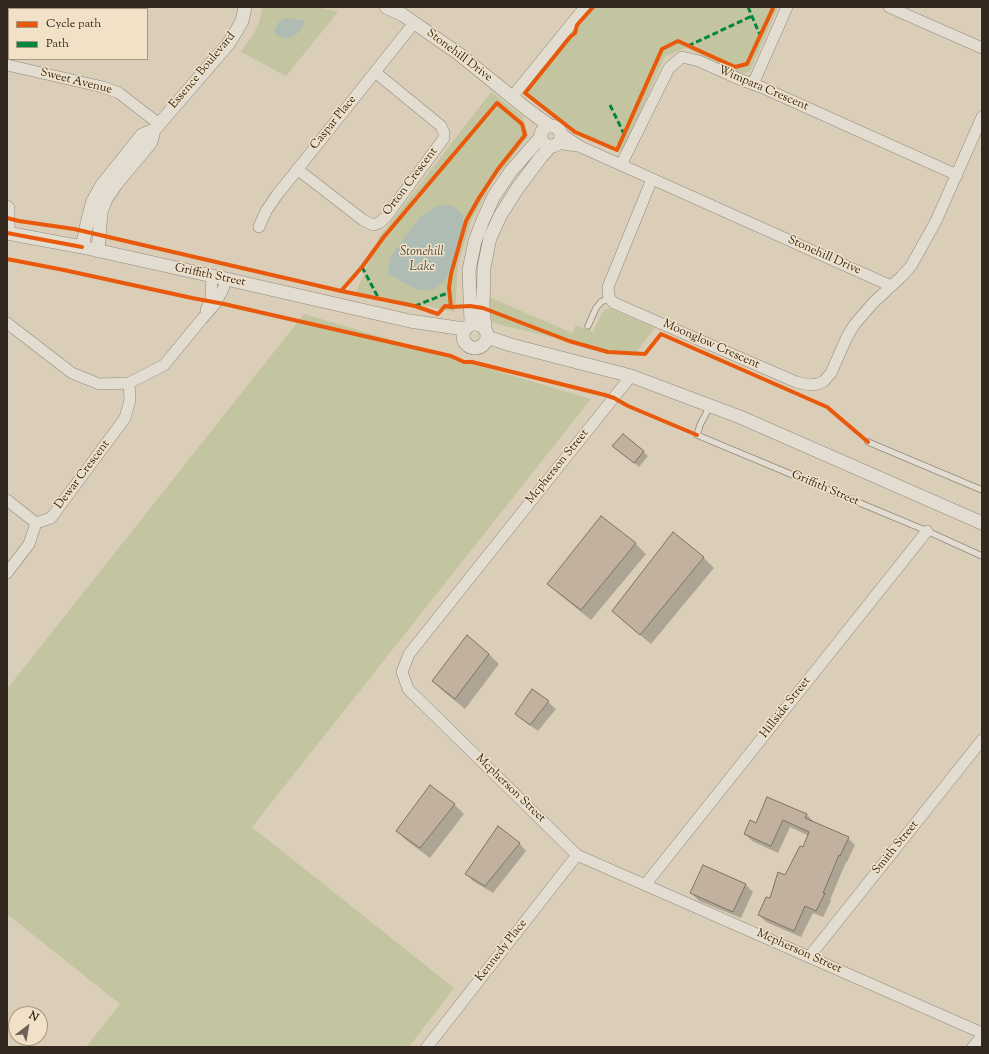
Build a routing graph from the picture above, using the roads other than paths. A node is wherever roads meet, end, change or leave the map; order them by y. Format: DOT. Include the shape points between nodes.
graph roads {
  1 [pos="245,7"];
  2 [pos="386,7"];
  3 [pos="585,7"];
  4 [pos="787,7"];
  5 [pos="889,7"];
  6 [pos="414,23"];
  7 [pos="982,48"];
  8 [pos="7,65"];
  9 [pos="375,72"];
  10 [pos="753,84"];
  11 [pos="512,97"];
  12 [pos="982,117"];
  13 [pos="156,127"];
  14 [pos="550,136"];
  15 [pos="621,165"];
  16 [pos="297,168"];
  17 [pos="956,175"];
  18 [pos="652,179"];
  19 [pos="7,206"];
  20 [pos="259,227"];
  21 [pos="8,233"];
  22 [pos="82,247"];
  23 [pos="98,251"];
  24 [pos="212,276"];
  25 [pos="226,279"];
  26 [pos="892,286"];
  27 [pos="608,298"];
  28 [pos="202,319"];
  29 [pos="7,323"];
  30 [pos="588,326"];
  31 [pos="466,331"];
  32 [pos="486,336"];
  33 [pos="631,376"];
  34 [pos="129,383"];
  35 [pos="710,406"];
  36 [pos="868,442"];
  37 [pos="982,490"];
  38 [pos="7,500"];
  39 [pos="36,523"];
  40 [pos="982,523"];
  41 [pos="927,531"];
  42 [pos="982,556"];
  43 [pos="7,573"];
  44 [pos="982,740"];
  45 [pos="577,855"];
  46 [pos="646,885"];
  47 [pos="809,957"];
  48 [pos="982,1035"];
  49 [pos="427,1047"];
  50 [pos="973,1047"];
  1 -- 13 [label="street, Essence Boulevard" via="242,20 229,43"];
  2 -- 6 [label="street, Stonehill Drive"];
  3 -- 11 [label="street"];
  4 -- 10 [label="street"];
  5 -- 7 [label="street"];
  6 -- 9 [label="street, Caspar Place"];
  6 -- 11 [label="street, Stonehill Drive" via="459,54"];
  8 -- 13 [label="street, Sweet Avenue" via="119,93 132,102"];
  9 -- 16 [label="street, Caspar Place"];
  9 -- 16 [label="street, Orton Crescent" via="441,126 444,133 444,138 386,217 373,224 362,220"];
  10 -- 15 [label="street, Wimpara Crescent" via="699,61 682,57 669,68"];
  10 -- 17 [label="street, Wimpara Crescent"];
  11 -- 14 [label="street, Stonehill Drive" via="528,110"];
  12 -- 17 [label="street"];
  13 -- 22 [label="street, Essence Boulevard" via="142,135 102,185 88,215"];
  13 -- 23 [label="street, Essence Boulevard" via="151,142 106,199 101,212"];
  14 -- 15 [label="street, Stonehill Drive"];
  14 -- 31 [label="street" via="512,171 494,196 483,220 475,241 469,270"];
  14 -- 32 [label="street" via="541,157 517,189 490,238 484,267 483,308"];
  15 -- 18 [label="street, Stonehill Drive"];
  16 -- 20 [label="street, Caspar Place" via="276,195"];
  17 -- 26 [label="street" via="936,221 911,266"];
  18 -- 26 [label="street, Stonehill Drive"];
  18 -- 27 [label="street" via="608,287"];
  19 -- 21 [label="street, Griffith Street"];
  21 -- 22 [label="street, Griffith Street"];
  22 -- 23 [label="street, Griffith Street"];
  23 -- 24 [label="street, Griffith Street"];
  24 -- 25 [label="street, Griffith Street"];
  24 -- 28 [label="street" via="211,300"];
  25 -- 28 [label="street" via="216,303"];
  25 -- 31 [label="street, Griffith Street" via="410,321"];
  26 -- 27 [label="street, Moonglow Crescent" via="854,325 831,373 824,381 810,385 800,384 614,303"];
  27 -- 30 [label="lane" via="596,308"];
  28 -- 34 [label="street" via="164,365"];
  29 -- 34 [label="street" via="72,374 99,384"];
  31 -- 32 [label="street" via="474,323 478,324"];
  31 -- 32 [label="street" via="468,346 473,348 478,348"];
  32 -- 33 [label="street" via="511,345"];
  33 -- 35 [label="street"];
  33 -- 45 [label="street, Mcpherson Street" via="409,654 402,672 408,689"];
  34 -- 39 [label="street, Dewar Crescent" via="130,400 125,418 51,518"];
  35 -- 40 [label="street"];
  35 -- 41 [label="lane, Griffith Street" via="697,435"];
  36 -- 37 [label="lane"];
  38 -- 39 [label="street"];
  39 -- 43 [label="street" via="29,544"];
  41 -- 42 [label="lane, Griffith Street"];
  41 -- 46 [label="street, Hillside Street"];
  44 -- 47 [label="street, Smith Street"];
  45 -- 46 [label="street, Mcpherson Street"];
  45 -- 49 [label="street, Kennedy Place"];
  46 -- 47 [label="street, Mcpherson Street"];
  47 -- 48 [label="street, Mcpherson Street"];
  48 -- 50 [label="street"];
}
